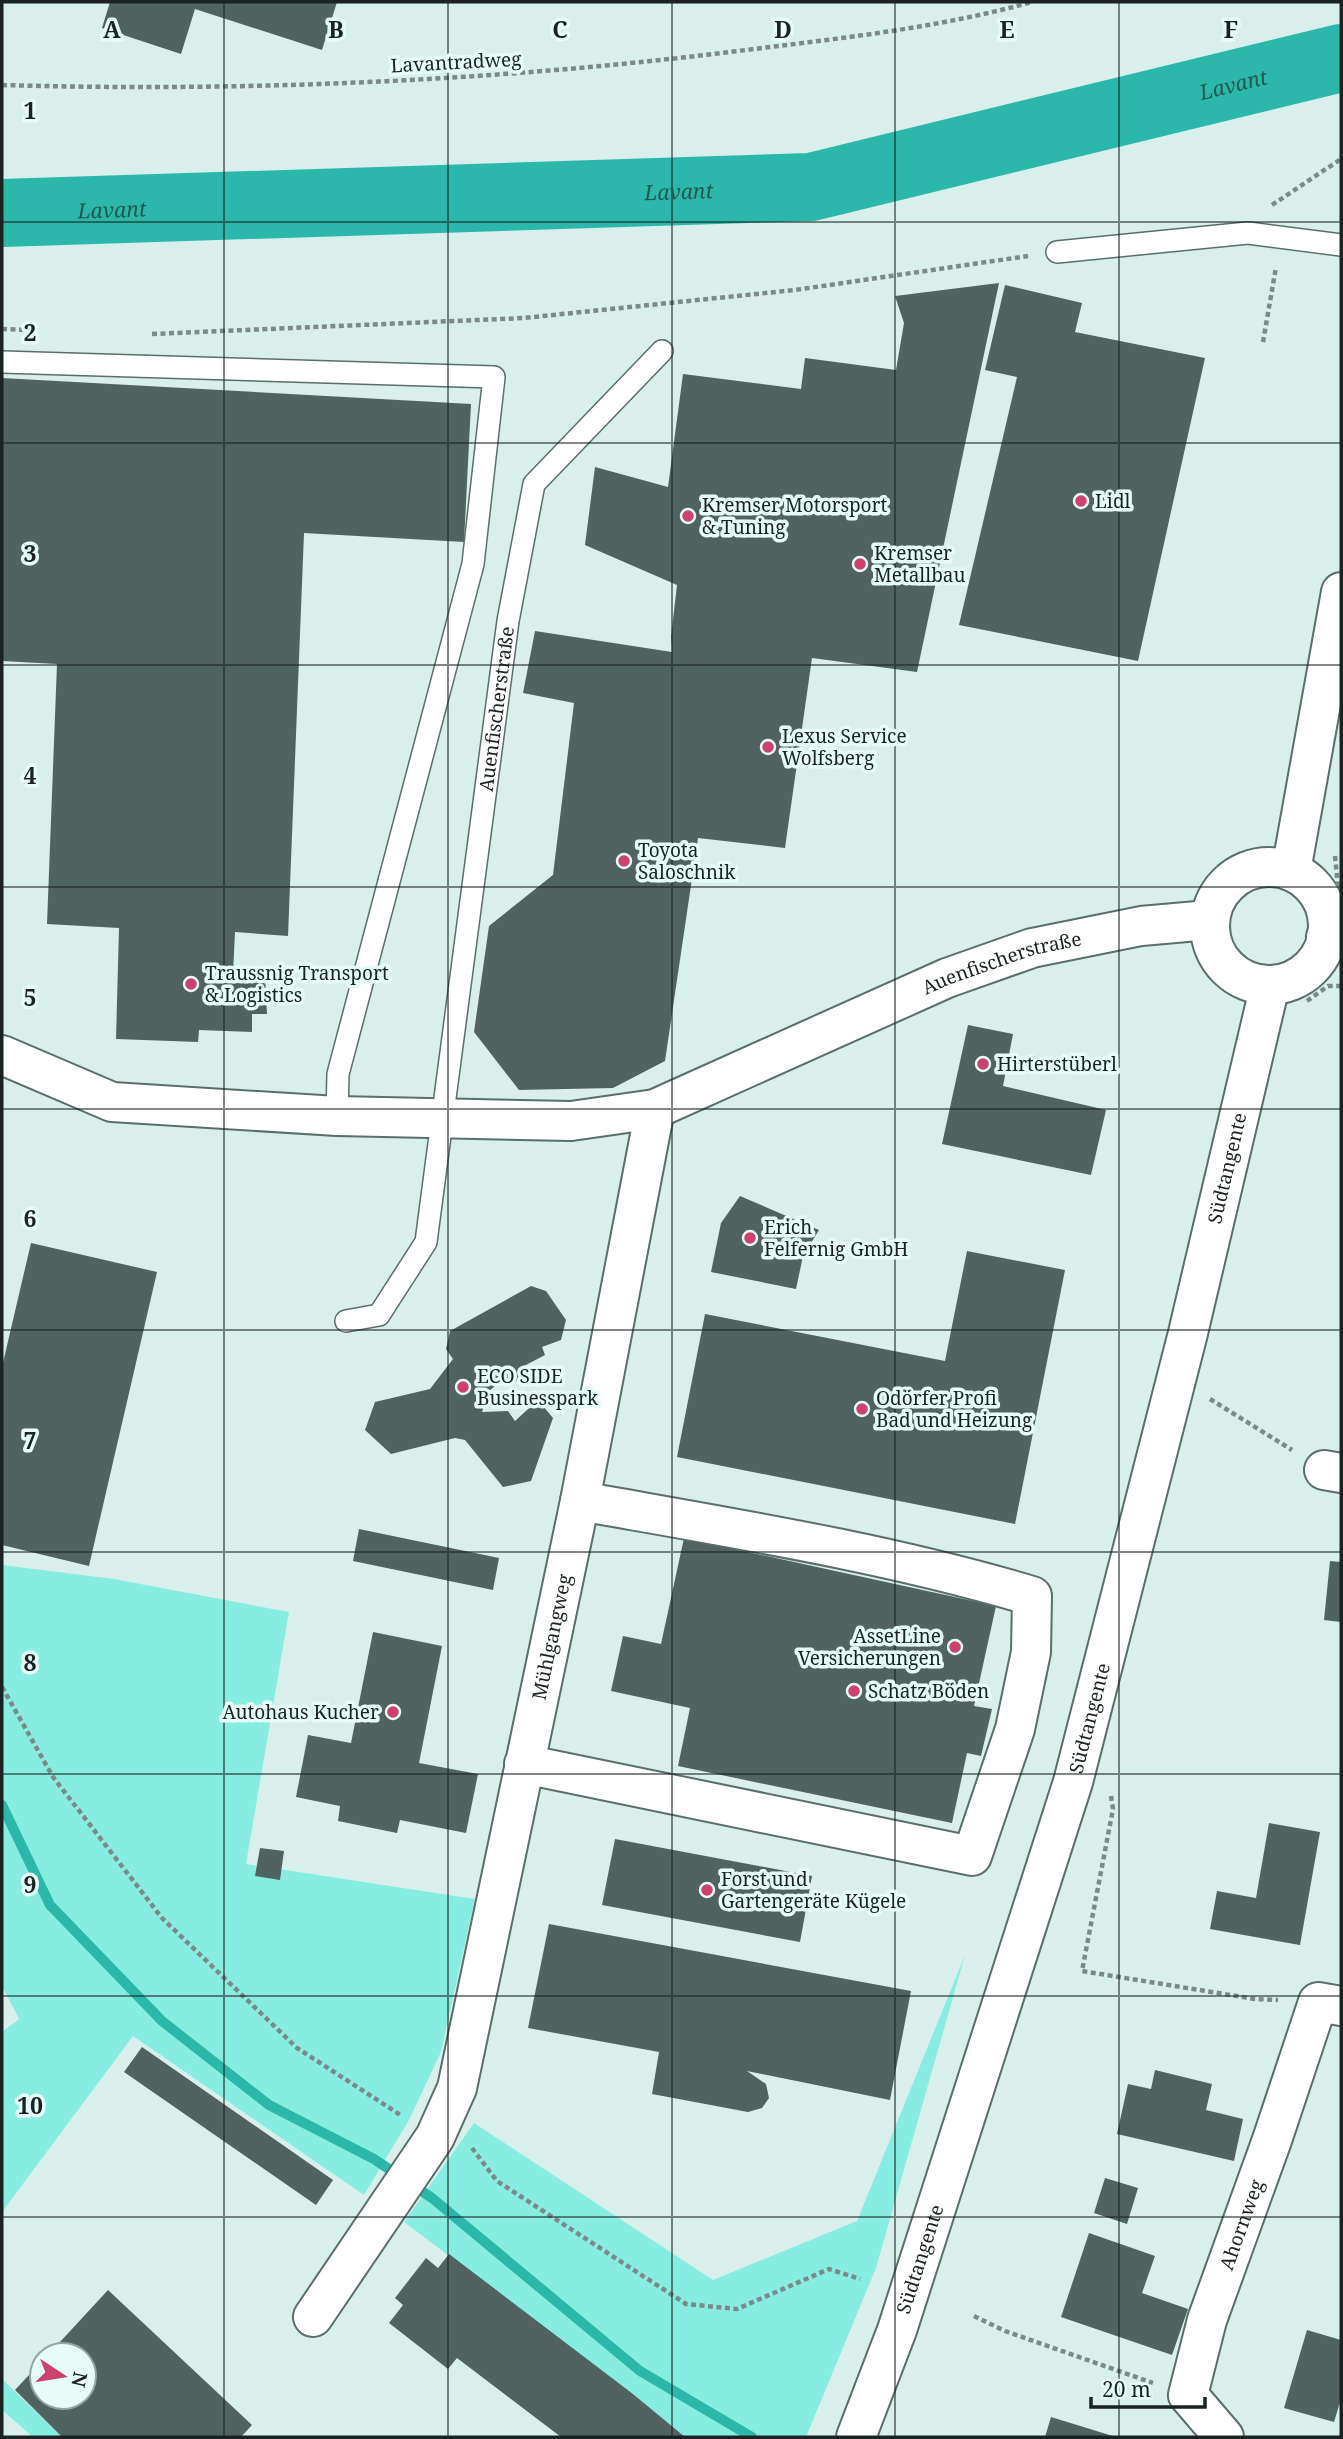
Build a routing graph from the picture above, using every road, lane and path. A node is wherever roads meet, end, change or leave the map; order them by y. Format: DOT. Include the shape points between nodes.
graph roads {
  1 [pos="1032,2"];
  2 [pos="2,85"];
  3 [pos="1341,159"];
  4 [pos="1248,233"];
  5 [pos="1282,237"];
  6 [pos="1341,245"];
  7 [pos="1057,252"];
  8 [pos="2,328"];
  9 [pos="29,330"];
  10 [pos="139,334"];
  11 [pos="1262,342"];
  12 [pos="662,351"];
  13 [pos="2,362"];
  14 [pos="1341,592"];
  15 [pos="1334,853"];
  16 [pos="1291,871"];
  17 [pos="1341,888"];
  18 [pos="1209,920"];
  19 [pos="1334,939"];
  20 [pos="1270,985"];
  21 [pos="2,1055"];
  22 [pos="655,1109"];
  23 [pos="337,1116"];
  24 [pos="443,1119"];
  25 [pos="346,1321"];
  26 [pos="1203,1395"];
  27 [pos="1332,1472"];
  28 [pos="580,1501"];
  29 [pos="2,1687"];
  30 [pos="524,1764"];
  31 [pos="1110,1784"];
  32 [pos="1330,2004"];
  33 [pos="434,2136"];
  34 [pos="860,2279"];
  35 [pos="313,2316"];
  36 [pos="974,2316"];
  37 [pos="1188,2395"];
  38 [pos="856,2437"];
  39 [pos="1224,2437"];
  1 -- 2 [label="path, Lavantradweg" via="923,27 559,70 284,84"];
  3 -- 4 [label="path" via="1263,211"];
  4 -- 5 [label="lane"];
  4 -- 7 [label="lane"];
  5 -- 6 [label="lane"];
  5 -- 11 [label="path"];
  7 -- 10 [label="path" via="795,290 524,318"];
  8 -- 9 [label="path"];
  12 -- 24 [label="lane, Auenfischerstraße" via="534,484 508,621"];
  13 -- 23 [label="lane" via="494,377 473,564 338,1074"];
  14 -- 16 [label="street"];
  15 -- 17 [label="path"];
  16 -- 18 [label="street" via="1257,868 1239,874 1224,886"];
  16 -- 19 [label="street" via="1320,898"];
  18 -- 20 [label="street" via="1219,959 1232,974 1250,983"];
  18 -- 22 [label="street, Auenfischerstraße" via="1141,926 1032,948 947,978"];
  19 -- 20 [label="street" via="1307,972 1290,982"];
  20 -- 38 [label="street, Südtangente" via="1188,1333 1073,1782 897,2330"];
  21 -- 23 [label="street, Auenfischerstraße" via="112,1102"];
  22 -- 24 [label="street, Auenfischerstraße" via="571,1121"];
  22 -- 28 [label="street, Mühlgangweg"];
  23 -- 24 [label="street, Auenfischerstraße"];
  24 -- 25 [label="lane, Auenfischerstraße" via="426,1242 379,1315"];
  26 -- 27 [label="path"];
  28 -- 30 [label="street, Mühlgangweg"];
  28 -- 30 [label="street" via="965,1576 1032,1596 1031,1653 1015,1729 972,1856"];
  29 -- 33 [label="path" via="53,1777 162,1918 297,2048"];
  30 -- 33 [label="street, Mühlgangweg" via="457,2088"];
  31 -- 32 [label="path" via="1113,1810 1082,1971 1255,1999"];
  32 -- 37 [label="street, Ahornweg" via="1272,2140 1207,2320"];
  33 -- 34 [label="path" via="686,2304 737,2309 829,2269"];
  33 -- 35 [label="street, Mühlgangweg"];
  36 -- 37 [label="path"];
  37 -- 39 [label="street"];
}
